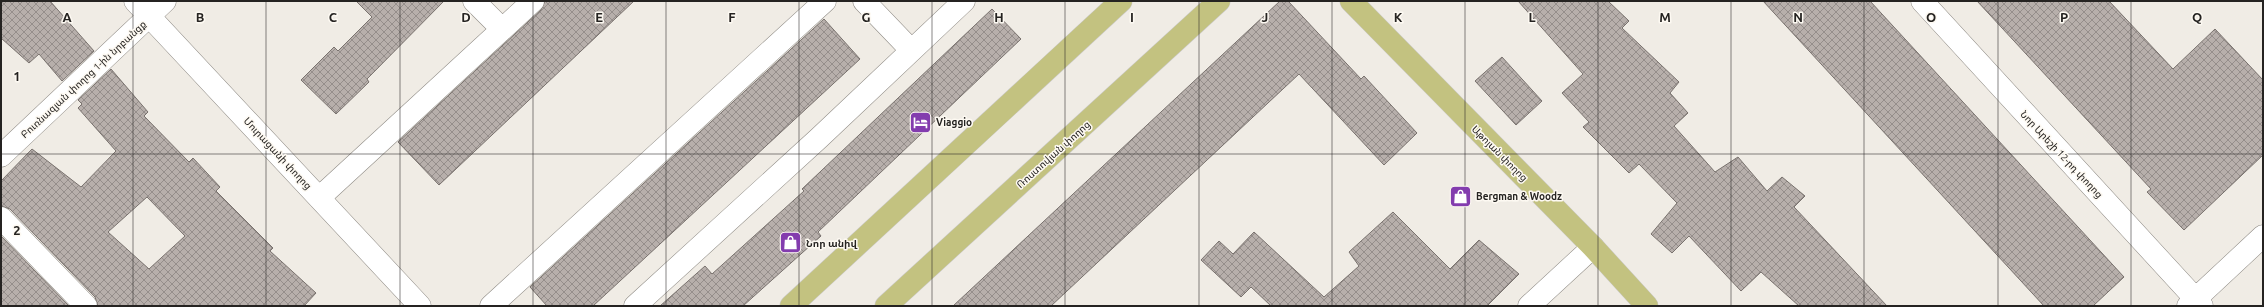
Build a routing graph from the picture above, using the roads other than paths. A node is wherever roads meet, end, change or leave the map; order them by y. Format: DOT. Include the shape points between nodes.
graph roads {
  1 [pos="165,1"];
  2 [pos="474,1"];
  3 [pos="533,1"];
  4 [pos="825,1"];
  5 [pos="864,1"];
  6 [pos="964,1"];
  7 [pos="1121,1"];
  8 [pos="1219,1"];
  9 [pos="1351,1"];
  10 [pos="1922,1"];
  11 [pos="142,9"];
  12 [pos="502,30"];
  13 [pos="911,50"];
  14 [pos="2,152"];
  15 [pos="320,198"];
  16 [pos="1,218"];
  17 [pos="2263,236"];
  18 [pos="1593,247"];
  19 [pos="2195,304"];
  20 [pos="86,306"];
  21 [pos="420,306"];
  22 [pos="491,306"];
  23 [pos="634,306"];
  24 [pos="791,306"];
  25 [pos="886,306"];
  26 [pos="1528,306"];
  27 [pos="1647,306"];
  1 -- 11 [label="street, Բուռնազյան փողոց 1-ին նրբանցք"];
  2 -- 12 [label="street"];
  3 -- 12 [label="street"];
  4 -- 22 [label="street"];
  5 -- 13 [label="street"];
  6 -- 13 [label="street"];
  7 -- 24 [label="main road"];
  8 -- 25 [label="main road, Ռոստովյան փողոց"];
  9 -- 18 [label="main road, Աթոյան փողոց"];
  10 -- 19 [label="street, Նոր Արեշի 12-րդ փողոց"];
  11 -- 14 [label="street, Բուռնազյան փողոց 1-ին նրբանցք"];
  11 -- 15 [label="street, Մուրացանի փողոց"];
  12 -- 15 [label="street"];
  13 -- 23 [label="street" via="819,138"];
  15 -- 21 [label="street, Մուրացանի փողոց"];
  16 -- 20 [label="street"];
  17 -- 19 [label="street"];
  18 -- 26 [label="street"];
  18 -- 27 [label="main road, Աթոյան փողոց"];
}
